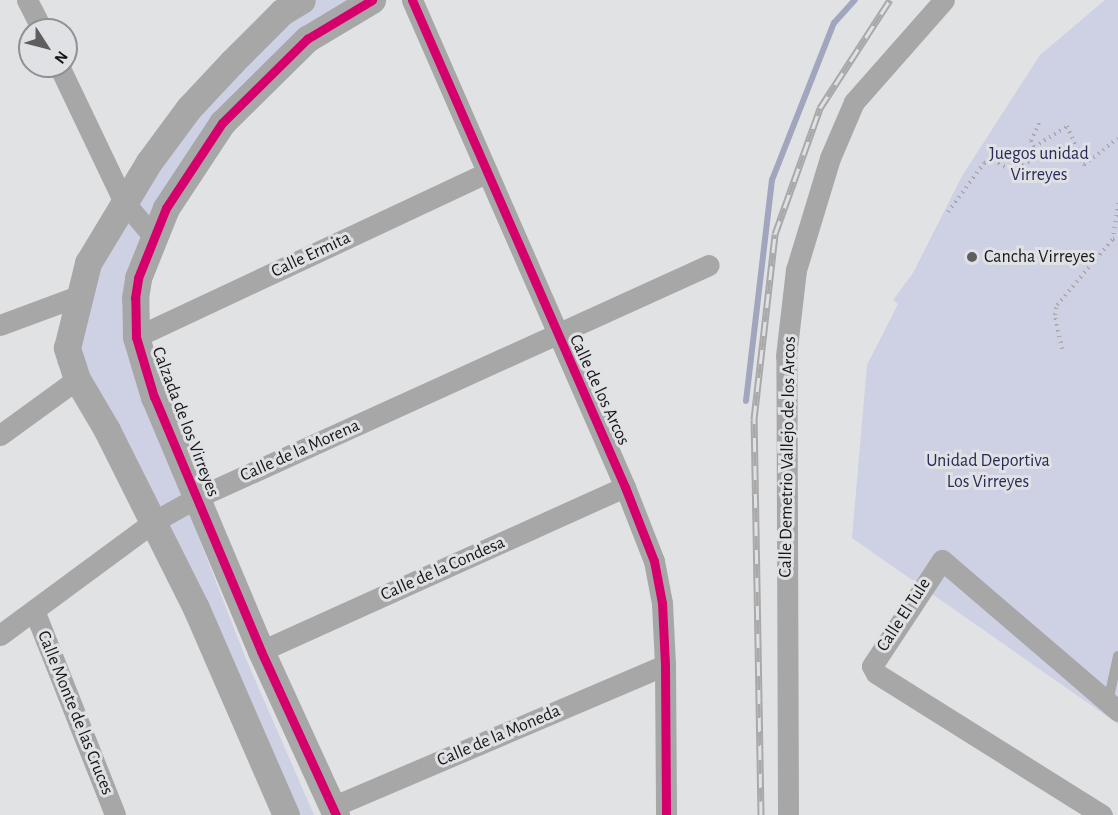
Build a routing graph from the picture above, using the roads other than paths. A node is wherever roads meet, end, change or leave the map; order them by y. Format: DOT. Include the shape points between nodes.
graph roads {
  1 [pos="27,0"];
  2 [pos="302,0"];
  3 [pos="372,0"];
  4 [pos="412,0"];
  5 [pos="944,0"];
  6 [pos="36,18"];
  7 [pos="65,78"];
  8 [pos="486,173"];
  9 [pos="124,202"];
  10 [pos="153,236"];
  11 [pos="709,265"];
  12 [pos="78,296"];
  13 [pos="0,325"];
  14 [pos="556,335"];
  15 [pos="135,337"];
  16 [pos="77,379"];
  17 [pos="0,435"];
  18 [pos="625,487"];
  19 [pos="196,498"];
  20 [pos="153,522"];
  21 [pos="34,610"];
  22 [pos="0,634"];
  23 [pos="261,651"];
  24 [pos="1118,656"];
  25 [pos="665,665"];
  26 [pos="1113,706"];
  27 [pos="334,811"];
  28 [pos="115,815"];
  29 [pos="286,815"];
  30 [pos="666,815"];
  31 [pos="788,815"];
  32 [pos="1102,815"];
  1 -- 6 [label="street"];
  2 -- 9 [label="street" via="258,35 189,108"];
  3 -- 10 [label="street, Calzada de los Virreyes" via="307,39 222,123 166,208"];
  4 -- 8 [label="street, Calle de los Arcos"];
  5 -- 31 [label="street, Calle Demetrio Vallejo de los Arcos" via="916,27 854,102 830,158 796,270 786,356"];
  7 -- 9 [label="street"];
  8 -- 14 [label="street, Calle de los Arcos"];
  8 -- 15 [label="street, Calle Ermita"];
  9 -- 10 [label="street"];
  9 -- 12 [label="street" via="88,263"];
  10 -- 15 [label="street, Calzada de los Virreyes" via="138,278"];
  11 -- 14 [label="street, Calle de la Morena"];
  12 -- 13 [label="street"];
  12 -- 16 [label="street" via="67,348"];
  14 -- 18 [label="street, Calle de los Arcos"];
  14 -- 19 [label="street, Calle de la Morena"];
  15 -- 19 [label="street, Calzada de los Virreyes" via="154,397"];
  16 -- 17 [label="street"];
  16 -- 20 [label="street"];
  18 -- 23 [label="street, Calle de la Condesa"];
  18 -- 25 [label="street, Calle de los Arcos" via="654,561 662,603"];
  19 -- 20 [label="street, Calle de la Morena"];
  19 -- 23 [label="street, Calzada de los Virreyes"];
  20 -- 21 [label="street, Calle de la Morena"];
  20 -- 29 [label="street" via="196,608"];
  21 -- 22 [label="street, Calle de la Morena"];
  21 -- 28 [label="street, Calle Monte de las Cruces"];
  23 -- 27 [label="street, Calzada de los Virreyes"];
  24 -- 26 [label="lane"];
  25 -- 27 [label="street, Calle de la Moneda"];
  25 -- 30 [label="street, Calle de los Arcos"];
  26 -- 32 [label="street, Calle El Tule" via="942,560 872,666 876,673"];
}
